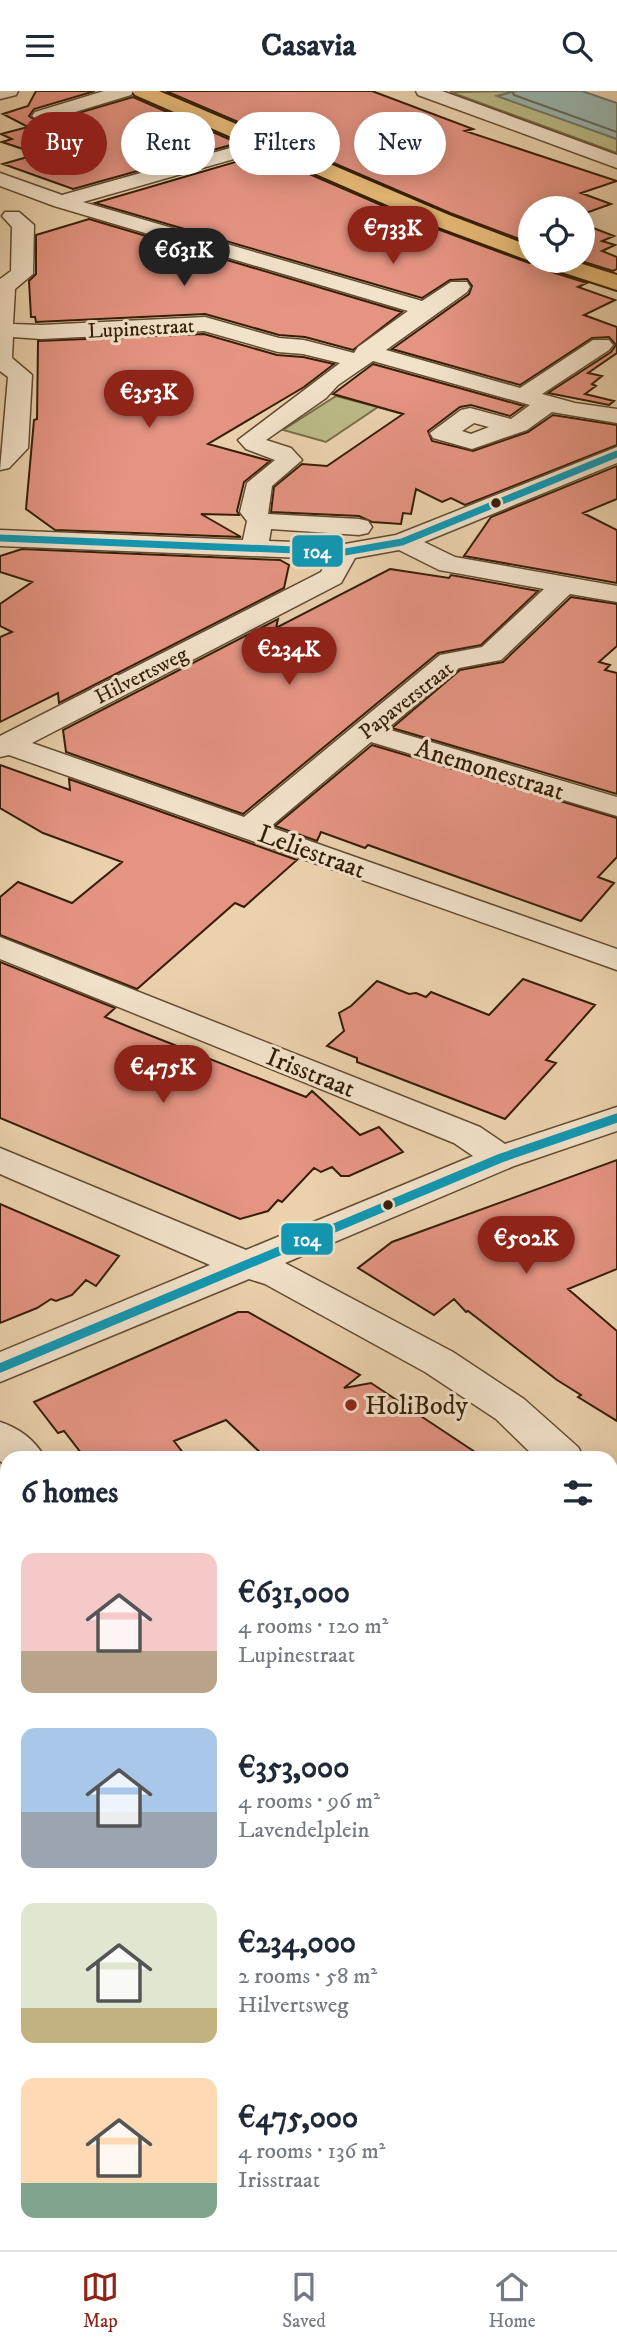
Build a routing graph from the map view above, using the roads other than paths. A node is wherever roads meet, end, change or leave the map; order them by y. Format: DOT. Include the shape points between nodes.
graph roads {
  1 [pos="9,91"];
  2 [pos="124,91"];
  3 [pos="142,91"];
  4 [pos="426,91"];
  5 [pos="0,93"];
  6 [pos="55,112"];
  7 [pos="229,130"];
  8 [pos="229,154"];
  9 [pos="617,162"];
  10 [pos="334,175"];
  11 [pos="0,179"];
  12 [pos="61,202"];
  13 [pos="6,217"];
  14 [pos="518,249"];
  15 [pos="587,273"];
  16 [pos="617,283"];
  17 [pos="459,287"];
  18 [pos="425,309"];
  19 [pos="2,330"];
  20 [pos="601,345"];
  21 [pos="362,357"];
  22 [pos="523,396"];
  23 [pos="549,403"];
  24 [pos="617,416"];
  25 [pos="470,443"];
  26 [pos="617,454"];
  27 [pos="0,463"];
  28 [pos="260,521"];
  29 [pos="359,527"];
  30 [pos="0,538"];
  31 [pos="402,542"];
  32 [pos="255,548"];
  33 [pos="345,552"];
  34 [pos="565,584"];
  35 [pos="617,594"];
  36 [pos="364,731"];
  37 [pos="4,746"];
  38 [pos="617,807"];
  39 [pos="250,828"];
  40 [pos="0,947"];
  41 [pos="617,960"];
  42 [pos="611,1126"];
  43 [pos="501,1158"];
  44 [pos="0,1160"];
  45 [pos="246,1263"];
  46 [pos="0,1368"];
  47 [pos="0,1437"];
  48 [pos="16,1451"];
  49 [pos="555,1451"];
  1 -- 5 [label="street"];
  2 -- 6 [label="street"];
  3 -- 7 [label="main road"];
  4 -- 9 [label="street"];
  8 -- 12 [label="street"];
  10 -- 14 [label="main road"];
  11 -- 12 [label="street"];
  12 -- 13 [label="street"];
  12 -- 18 [label="street"];
  13 -- 19 [label="street" via="23,225 22,274 4,286"];
  15 -- 16 [label="main road"];
  17 -- 18 [label="street"];
  18 -- 21 [label="street"];
  19 -- 21 [label="street, Lupinestraat" via="205,324 278,345"];
  19 -- 27 [label="street" via="0,360 20,375 16,448"];
  20 -- 22 [label="street"];
  21 -- 22 [label="street, Lupinestraat" via="449,373"];
  21 -- 28 [label="street" via="250,440 290,457 260,483 253,512"];
  22 -- 23 [label="street, Lupinestraat"];
  23 -- 24 [label="street, Lupinestraat"];
  23 -- 25 [label="street" via="518,425"];
  26 -- 31 [label="street"];
  28 -- 29 [label="street"];
  28 -- 32 [label="street"];
  30 -- 32 [label="street"];
  31 -- 33 [label="street"];
  31 -- 34 [label="street" via="447,564"];
  32 -- 33 [label="street"];
  33 -- 37 [label="street, Hilvertsweg" via="332,577"];
  34 -- 35 [label="street"];
  34 -- 36 [label="street, Papaverstraat" via="491,654 450,661"];
  36 -- 38 [label="street, Anemonestraat"];
  36 -- 39 [label="street, Papaverstraat"];
  37 -- 39 [label="street, Leliestraat"];
  39 -- 41 [label="street, Leliestraat"];
  40 -- 43 [label="street, Irisstraat" via="467,1135"];
  42 -- 43 [label="street"];
  43 -- 45 [label="street"];
  44 -- 45 [label="street"];
  45 -- 46 [label="street"];
  45 -- 49 [label="street" via="279,1275 439,1361 510,1409"];
  47 -- 48 [label="street"];
}
